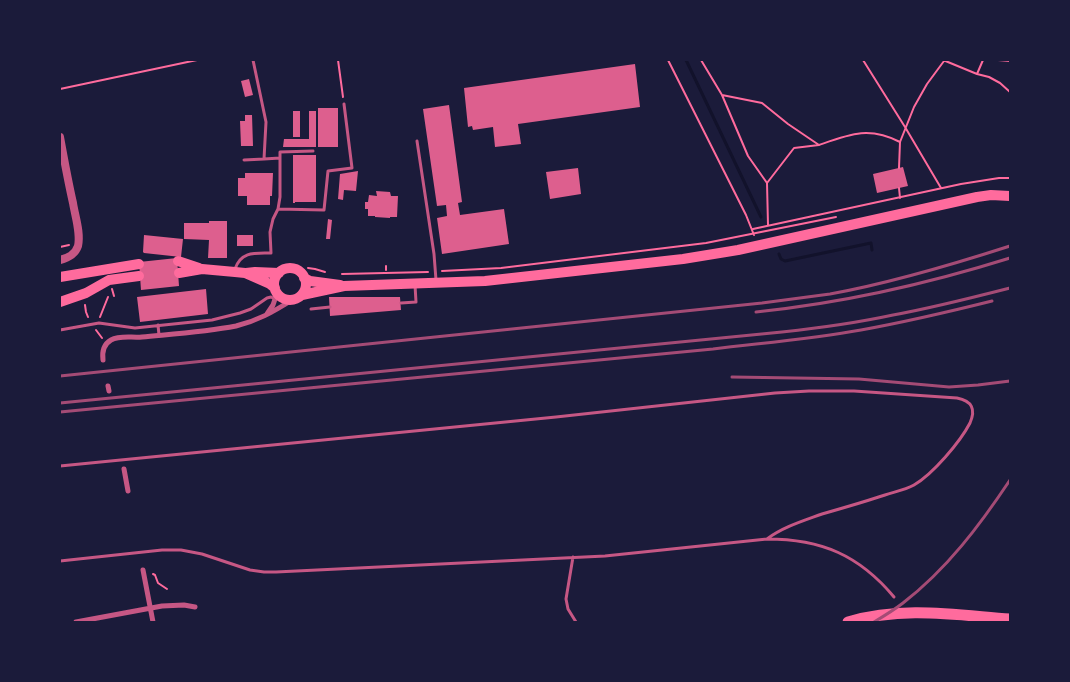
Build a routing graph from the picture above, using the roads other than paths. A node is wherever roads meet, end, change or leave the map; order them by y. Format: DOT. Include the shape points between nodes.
graph roads {
  1 [pos="253,60"];
  2 [pos="344,104"];
  3 [pos="60,137"];
  4 [pos="416,141"];
  5 [pos="313,151"];
  6 [pos="61,153"];
  7 [pos="280,158"];
  8 [pos="264,159"];
  9 [pos="244,160"];
  10 [pos="1010,196"];
  11 [pos="278,210"];
  12 [pos="60,260"];
  13 [pos="178,261"];
  14 [pos="139,264"];
  15 [pos="106,269"];
  16 [pos="202,270"];
  17 [pos="179,272"];
  18 [pos="240,272"];
  19 [pos="279,273"];
  20 [pos="139,276"];
  21 [pos="303,276"];
  22 [pos="60,277"];
  23 [pos="109,280"];
  24 [pos="436,283"];
  25 [pos="415,284"];
  26 [pos="344,286"];
  27 [pos="276,294"];
  28 [pos="302,295"];
  29 [pos="292,300"];
  30 [pos="60,302"];
  31 [pos="401,303"];
  32 [pos="330,307"];
  33 [pos="311,309"];
  34 [pos="267,315"];
  35 [pos="158,326"];
  36 [pos="60,330"];
  37 [pos="159,335"];
  38 [pos="103,360"];
  39 [pos="60,466"];
  40 [pos="124,469"];
  41 [pos="128,490"];
  42 [pos="767,539"];
  43 [pos="573,557"];
  44 [pos="60,562"];
  45 [pos="144,570"];
  46 [pos="894,597"];
  47 [pos="151,608"];
  48 [pos="195,608"];
  49 [pos="1010,619"];
  50 [pos="76,622"];
  51 [pos="153,622"];
  52 [pos="576,622"];
  53 [pos="848,622"];
  1 -- 8 [label="lane" via="266,122"];
  2 -- 11 [label="lane" via="352,168 328,171 324,210"];
  3 -- 6 [label="street"];
  4 -- 24 [label="lane"];
  5 -- 7 [label="lane" via="280,152"];
  6 -- 12 [label="street" via="78,239 75,252"];
  7 -- 8 [label="lane"];
  7 -- 11 [label="lane"];
  8 -- 9 [label="lane"];
  10 -- 24 [label="main road" via="991,195 683,259 485,281"];
  11 -- 18 [label="lane" via="270,232 271,253 242,257 237,264"];
  13 -- 16 [label="main road"];
  14 -- 15 [label="main road"];
  15 -- 22 [label="main road"];
  15 -- 23 [label="main road"];
  16 -- 17 [label="main road"];
  16 -- 18 [label="main road"];
  18 -- 19 [label="main road"];
  18 -- 27 [label="main road" via="270,284"];
  19 -- 21 [label="main road" via="292,269"];
  19 -- 27 [label="main road" via="275,280"];
  20 -- 23 [label="main road"];
  21 -- 26 [label="main road"];
  21 -- 28 [label="main road" via="306,285"];
  23 -- 30 [label="main road" via="82,295"];
  24 -- 25 [label="main road"];
  25 -- 26 [label="main road"];
  25 -- 31 [label="lane" via="416,302"];
  26 -- 28 [label="main road"];
  27 -- 29 [label="main road"];
  27 -- 34 [label="street"];
  27 -- 35 [label="lane" via="251,309 228,316"];
  28 -- 29 [label="main road"];
  29 -- 34 [label="street"];
  32 -- 33 [label="lane"];
  34 -- 37 [label="street" via="231,327"];
  35 -- 36 [label="lane" via="135,328 99,323"];
  35 -- 37 [label="lane"];
  37 -- 38 [label="street" via="121,337 109,341 104,348"];
  39 -- 42 [label="lane" via="556,418 775,393 860,392 957,398 970,404 973,411 967,428 951,451 914,485 782,529"];
  40 -- 41 [label="street"];
  42 -- 43 [label="lane"];
  42 -- 46 [label="lane" via="802,541 833,550 864,567"];
  43 -- 44 [label="lane" via="269,572 250,570 181,550"];
  43 -- 52 [label="lane" via="566,599"];
  45 -- 47 [label="street"];
  47 -- 48 [label="street" via="175,604"];
  47 -- 50 [label="street"];
  47 -- 51 [label="street"];
  49 -- 53 [label="highway" via="912,612 882,614"];
}
